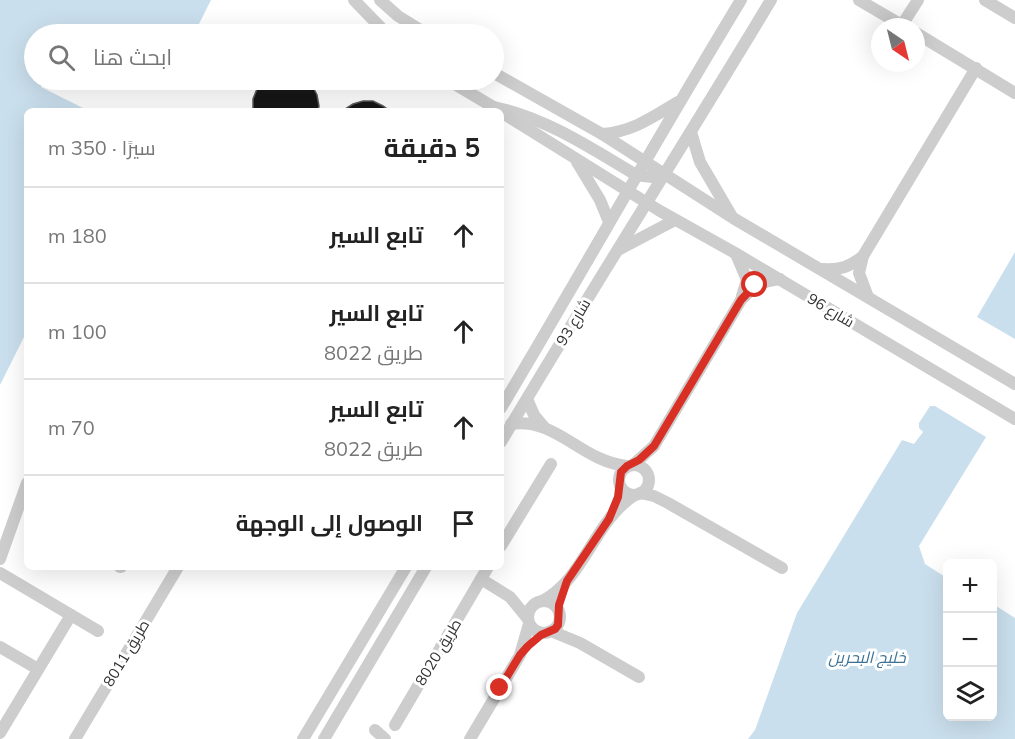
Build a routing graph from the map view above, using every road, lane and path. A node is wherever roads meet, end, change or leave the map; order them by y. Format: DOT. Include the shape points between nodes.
graph roads {
  1 [pos="354,0"];
  2 [pos="381,0"];
  3 [pos="741,0"];
  4 [pos="771,0"];
  5 [pos="859,0"];
  6 [pos="918,0"];
  7 [pos="985,0"];
  8 [pos="890,18"];
  9 [pos="908,18"];
  10 [pos="1015,18"];
  11 [pos="377,24"];
  12 [pos="411,24"];
  13 [pos="925,38"];
  14 [pos="976,68"];
  15 [pos="504,79"];
  16 [pos="465,90"];
  17 [pos="1015,93"];
  18 [pos="679,101"];
  19 [pos="495,108"];
  20 [pos="504,111"];
  21 [pos="504,114"];
  22 [pos="691,132"];
  23 [pos="602,135"];
  24 [pos="574,159"];
  25 [pos="645,162"];
  26 [pos="665,174"];
  27 [pos="636,175"];
  28 [pos="627,190"];
  29 [pos="647,203"];
  30 [pos="733,218"];
  31 [pos="675,220"];
  32 [pos="609,222"];
  33 [pos="615,252"];
  34 [pos="735,253"];
  35 [pos="863,256"];
  36 [pos="822,269"];
  37 [pos="780,279"];
  38 [pos="868,298"];
  39 [pos="741,300"];
  40 [pos="1015,384"];
  41 [pos="527,399"];
  42 [pos="504,403"];
  43 [pos="1015,419"];
  44 [pos="511,424"];
  45 [pos="545,428"];
  46 [pos="504,437"];
  47 [pos="654,446"];
  48 [pos="600,460"];
  49 [pos="551,464"];
  50 [pos="631,465"];
  51 [pos="648,476"];
  52 [pos="619,484"];
  53 [pos="638,494"];
  54 [pos="668,503"];
  55 [pos="23,509"];
  56 [pos="609,519"];
  57 [pos="504,541"];
  58 [pos="0,559"];
  59 [pos="782,568"];
  60 [pos="176,570"];
  61 [pos="404,570"];
  62 [pos="424,570"];
  63 [pos="486,570"];
  64 [pos="0,573"];
  65 [pos="481,579"];
  66 [pos="567,581"];
  67 [pos="510,597"];
  68 [pos="539,602"];
  69 [pos="71,615"];
  70 [pos="559,615"];
  71 [pos="529,621"];
  72 [pos="98,632"];
  73 [pos="548,632"];
  74 [pos="580,643"];
  75 [pos="0,647"];
  76 [pos="520,655"];
  77 [pos="38,669"];
  78 [pos="639,676"];
  79 [pos="395,725"];
  80 [pos="1,727"];
  81 [pos="375,730"];
  82 [pos="75,739"];
  83 [pos="303,739"];
  84 [pos="324,739"];
  85 [pos="385,739"];
  86 [pos="470,739"];
  1 -- 11 [label="street"];
  2 -- 12 [label="street"];
  3 -- 18 [label="street, شارع 93"];
  4 -- 22 [label="street, شارع 93"];
  5 -- 8 [label="street"];
  6 -- 9 [label="street"];
  7 -- 10 [label="street"];
  13 -- 14 [label="street"];
  14 -- 17 [label="street"];
  14 -- 35 [label="street"];
  15 -- 23 [label="street, شارع 96"];
  16 -- 19 [label="street"];
  18 -- 23 [label="street" via="627,131"];
  18 -- 25 [label="street, شارع 93"];
  20 -- 27 [label="street" via="550,125"];
  21 -- 24 [label="street, شارع 96"];
  22 -- 26 [label="street, شارع 93"];
  22 -- 30 [label="street" via="700,162"];
  23 -- 25 [label="street, شارع 96"];
  24 -- 28 [label="street, شارع 96"];
  24 -- 32 [label="street"];
  25 -- 26 [label="street, شارع 96"];
  25 -- 27 [label="street, شارع 93"];
  26 -- 27 [label="street"];
  26 -- 29 [label="street, شارع 93"];
  26 -- 30 [label="street, شارع 96"];
  27 -- 28 [label="street, شارع 93"];
  28 -- 29 [label="street, شارع 96"];
  28 -- 32 [label="street, شارع 93"];
  29 -- 31 [label="street, شارع 96"];
  29 -- 33 [label="street, شارع 93"];
  30 -- 36 [label="street, شارع 96"];
  31 -- 33 [label="street"];
  31 -- 34 [label="street, شارع 96"];
  32 -- 42 [label="street, شارع 93"];
  33 -- 41 [label="street, شارع 93"];
  34 -- 37 [label="street, شارع 96"];
  34 -- 39 [label="street" via="747,280"];
  35 -- 36 [label="street" via="843,269"];
  35 -- 38 [label="street" via="860,273"];
  36 -- 38 [label="street, شارع 96"];
  37 -- 39 [label="street" via="760,282"];
  37 -- 43 [label="street, شارع 96"];
  38 -- 40 [label="street, شارع 96"];
  39 -- 47 [label="street"];
  41 -- 44 [label="street, شارع 93"];
  41 -- 45 [label="street"];
  44 -- 45 [label="street" via="526,422"];
  44 -- 46 [label="street, شارع 93"];
  45 -- 48 [label="street"];
  47 -- 50 [label="street"];
  47 -- 51 [label="street"];
  48 -- 50 [label="street"];
  48 -- 52 [label="street"];
  49 -- 57 [label="street"];
  50 -- 51 [label="street" via="640,466"];
  50 -- 52 [label="street" via="621,472"];
  51 -- 53 [label="street" via="648,485"];
  51 -- 54 [label="street"];
  52 -- 53 [label="street" via="626,493"];
  52 -- 56 [label="street"];
  53 -- 54 [label="street"];
  53 -- 56 [label="street"];
  54 -- 59 [label="street"];
  55 -- 58 [label="street"];
  56 -- 66 [label="street"];
  60 -- 82 [label="street, طريق 8011"];
  61 -- 83 [label="street"];
  62 -- 84 [label="street"];
  63 -- 65 [label="street, طريق 8020"];
  64 -- 69 [label="street"];
  65 -- 67 [label="street"];
  65 -- 79 [label="street, طريق 8020"];
  66 -- 68 [label="street"];
  66 -- 70 [label="street"];
  67 -- 68 [label="street"];
  67 -- 71 [label="street"];
  68 -- 70 [label="street" via="552,603"];
  68 -- 71 [label="street" via="530,610"];
  69 -- 72 [label="street"];
  69 -- 77 [label="street"];
  70 -- 73 [label="street"];
  70 -- 74 [label="street"];
  71 -- 73 [label="street" via="536,631"];
  71 -- 76 [label="street"];
  73 -- 74 [label="street"];
  73 -- 76 [label="street"];
  74 -- 78 [label="street"];
  75 -- 77 [label="street"];
  76 -- 86 [label="street"];
  77 -- 80 [label="street"];
  81 -- 85 [label="street"];
}
